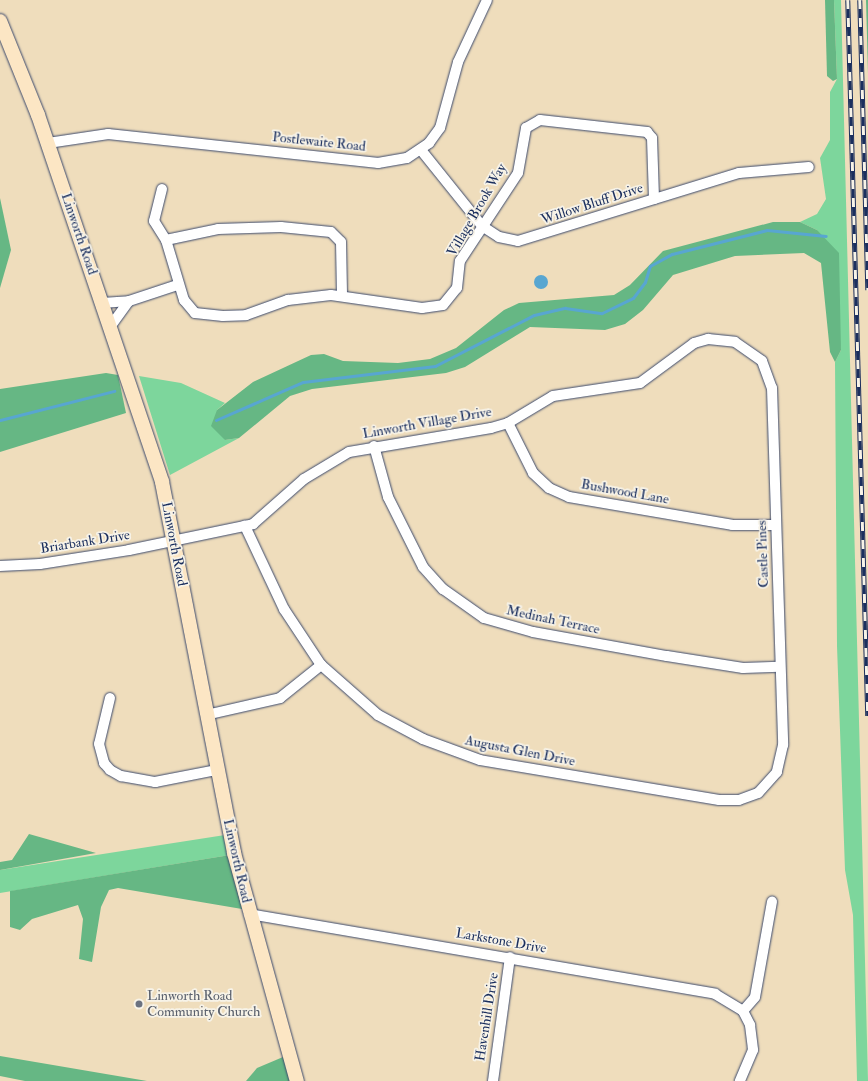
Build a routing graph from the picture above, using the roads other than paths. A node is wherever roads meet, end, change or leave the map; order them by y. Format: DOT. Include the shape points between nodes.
graph roads {
  1 [pos="487,0"];
  2 [pos="0,21"];
  3 [pos="48,142"];
  4 [pos="421,150"];
  5 [pos="809,167"];
  6 [pos="162,189"];
  7 [pos="654,199"];
  8 [pos="482,226"];
  9 [pos="166,240"];
  10 [pos="177,285"];
  11 [pos="342,296"];
  12 [pos="129,300"];
  13 [pos="102,303"];
  14 [pos="110,327"];
  15 [pos="735,342"];
  16 [pos="508,423"];
  17 [pos="374,446"];
  18 [pos="245,526"];
  19 [pos="776,526"];
  20 [pos="174,542"];
  21 [pos="0,566"];
  22 [pos="321,666"];
  23 [pos="779,667"];
  24 [pos="110,698"];
  25 [pos="206,715"];
  26 [pos="216,770"];
  27 [pos="772,780"];
  28 [pos="772,902"];
  29 [pos="249,914"];
  30 [pos="510,956"];
  31 [pos="743,1011"];
  32 [pos="297,1081"];
  33 [pos="493,1081"];
  34 [pos="740,1081"];
  1 -- 4 [label="street, Postlewaite Road" via="458,62 441,125"];
  2 -- 3 [label="main road, Linworth Road"];
  3 -- 4 [label="street, Postlewaite Road" via="122,134 378,163 407,158"];
  3 -- 13 [label="main road, Linworth Road"];
  4 -- 8 [label="street, Willow Bluff Drive"];
  5 -- 7 [label="street, Willow Bluff Drive" via="739,173"];
  6 -- 9 [label="street, Village Brook Way" via="154,221"];
  7 -- 8 [label="street, Willow Bluff Drive" via="526,240 509,240"];
  7 -- 8 [label="street, Village Brook Way" via="652,138 647,132 540,120 526,128 518,173"];
  8 -- 11 [label="street, Village Brook Way" via="460,261 457,288 443,305 422,308"];
  9 -- 10 [label="street, Village Brook Way"];
  9 -- 11 [label="street" via="218,229 281,227 331,232 341,242"];
  10 -- 11 [label="street, Village Brook Way" via="191,310 201,315 246,315 288,300"];
  10 -- 12 [label="street"];
  12 -- 13 [label="street"];
  12 -- 14 [label="street"];
  13 -- 14 [label="main road, Linworth Road"];
  14 -- 20 [label="main road, Linworth Road" via="162,482"];
  15 -- 16 [label="street, Linworth Village Drive" via="708,339 694,342 640,383 553,396"];
  15 -- 19 [label="street, Castle Pines" via="755,354 771,378"];
  16 -- 17 [label="street, Linworth Village Drive" via="474,432"];
  16 -- 19 [label="street, Bushwood Lane" via="533,473 549,488 569,497 732,525"];
  17 -- 18 [label="street, Linworth Village Drive" via="331,461 304,479 260,519"];
  17 -- 23 [label="street, Medinah Terrace" via="388,497 423,567 443,589 484,618 533,632 667,656 743,668"];
  18 -- 20 [label="street, Linworth Village Drive"];
  18 -- 22 [label="street, Augusta Glen Drive" via="284,609"];
  19 -- 23 [label="street, Castle Pines"];
  20 -- 21 [label="street, Briarbank Drive" via="40,564"];
  20 -- 25 [label="main road, Linworth Road"];
  22 -- 25 [label="street" via="280,698"];
  22 -- 27 [label="street, Augusta Glen Drive" via="378,715 423,739 480,760 724,800 748,797"];
  23 -- 27 [label="street, Castle Pines" via="783,745"];
  24 -- 26 [label="street" via="99,744 104,763 110,770 126,778 155,782"];
  25 -- 26 [label="main road, Linworth Road"];
  26 -- 29 [label="main road, Linworth Road"];
  28 -- 31 [label="street" via="755,997"];
  29 -- 30 [label="street, Larkstone Drive"];
  29 -- 32 [label="main road, Linworth Road"];
  30 -- 31 [label="street, Larkstone Drive" via="684,986 715,994"];
  30 -- 33 [label="street, Havenhill Drive"];
  31 -- 34 [label="street" via="750,1025 753,1050"];
}
